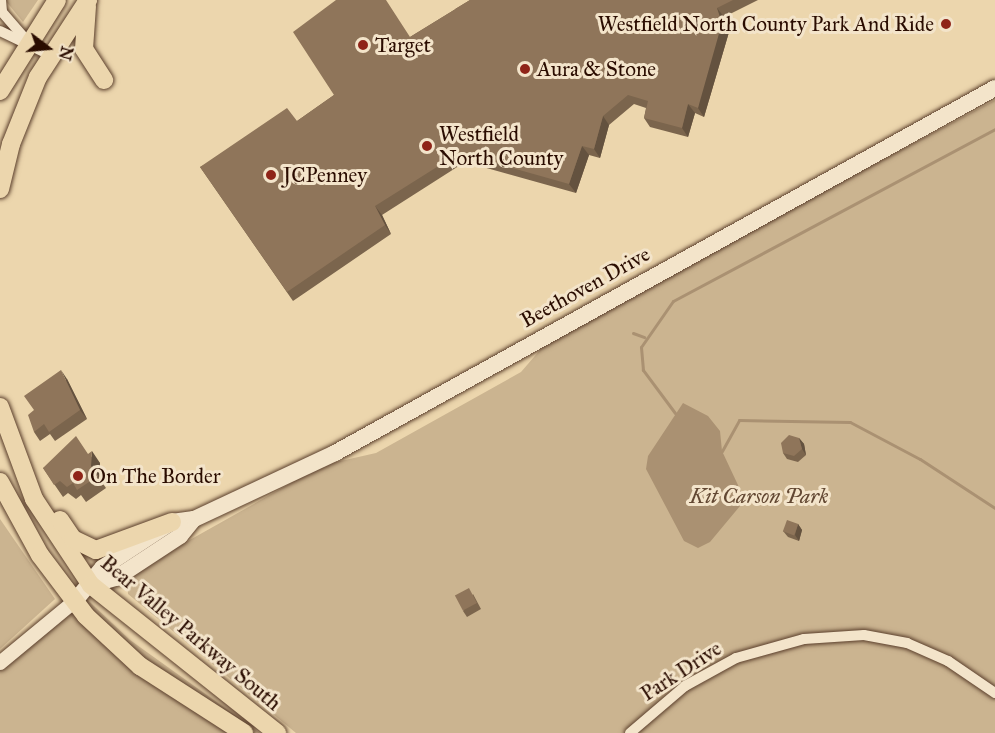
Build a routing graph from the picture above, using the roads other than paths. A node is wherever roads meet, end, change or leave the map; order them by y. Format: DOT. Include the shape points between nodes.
graph roads {
  1 [pos="1,0"];
  2 [pos="57,0"];
  3 [pos="88,1"];
  4 [pos="0,31"];
  5 [pos="28,42"];
  6 [pos="50,55"];
  7 [pos="104,80"];
  8 [pos="995,88"];
  9 [pos="0,91"];
  10 [pos="0,189"];
  11 [pos="0,407"];
  12 [pos="0,482"];
  13 [pos="34,499"];
  14 [pos="194,519"];
  15 [pos="172,522"];
  16 [pos="91,585"];
  17 [pos="75,601"];
  18 [pos="0,663"];
  19 [pos="995,693"];
  20 [pos="244,733"];
  21 [pos="277,733"];
  22 [pos="630,733"];
  1 -- 5 [label="street" via="2,12"];
  2 -- 5 [label="main road"];
  3 -- 6 [label="main road"];
  3 -- 7 [label="main road" via="84,49"];
  4 -- 5 [label="street"];
  5 -- 6 [label="street"];
  5 -- 9 [label="main road"];
  6 -- 10 [label="main road" via="11,144"];
  8 -- 14 [label="main road, Beethoven Drive" via="335,453"];
  11 -- 13 [label="main road, Bear Valley Parkway South"];
  12 -- 17 [label="main road, Bear Valley Parkway South" via="34,546"];
  13 -- 15 [label="main road" via="73,539 96,550"];
  13 -- 16 [label="main road, Bear Valley Parkway South"];
  14 -- 15 [label="main road, Beethoven Drive"];
  14 -- 16 [label="main road, Beethoven Drive" via="180,536 116,578"];
  15 -- 16 [label="main road, Beethoven Drive" via="102,568"];
  16 -- 17 [label="main road, Beethoven Drive"];
  16 -- 21 [label="main road, Bear Valley Parkway South"];
  17 -- 18 [label="street, Beethoven Drive"];
  17 -- 20 [label="main road, Bear Valley Parkway South" via="141,666"];
  19 -- 22 [label="street, Park Drive" via="948,660 907,644 864,635 804,639 736,658 686,686"];
}
